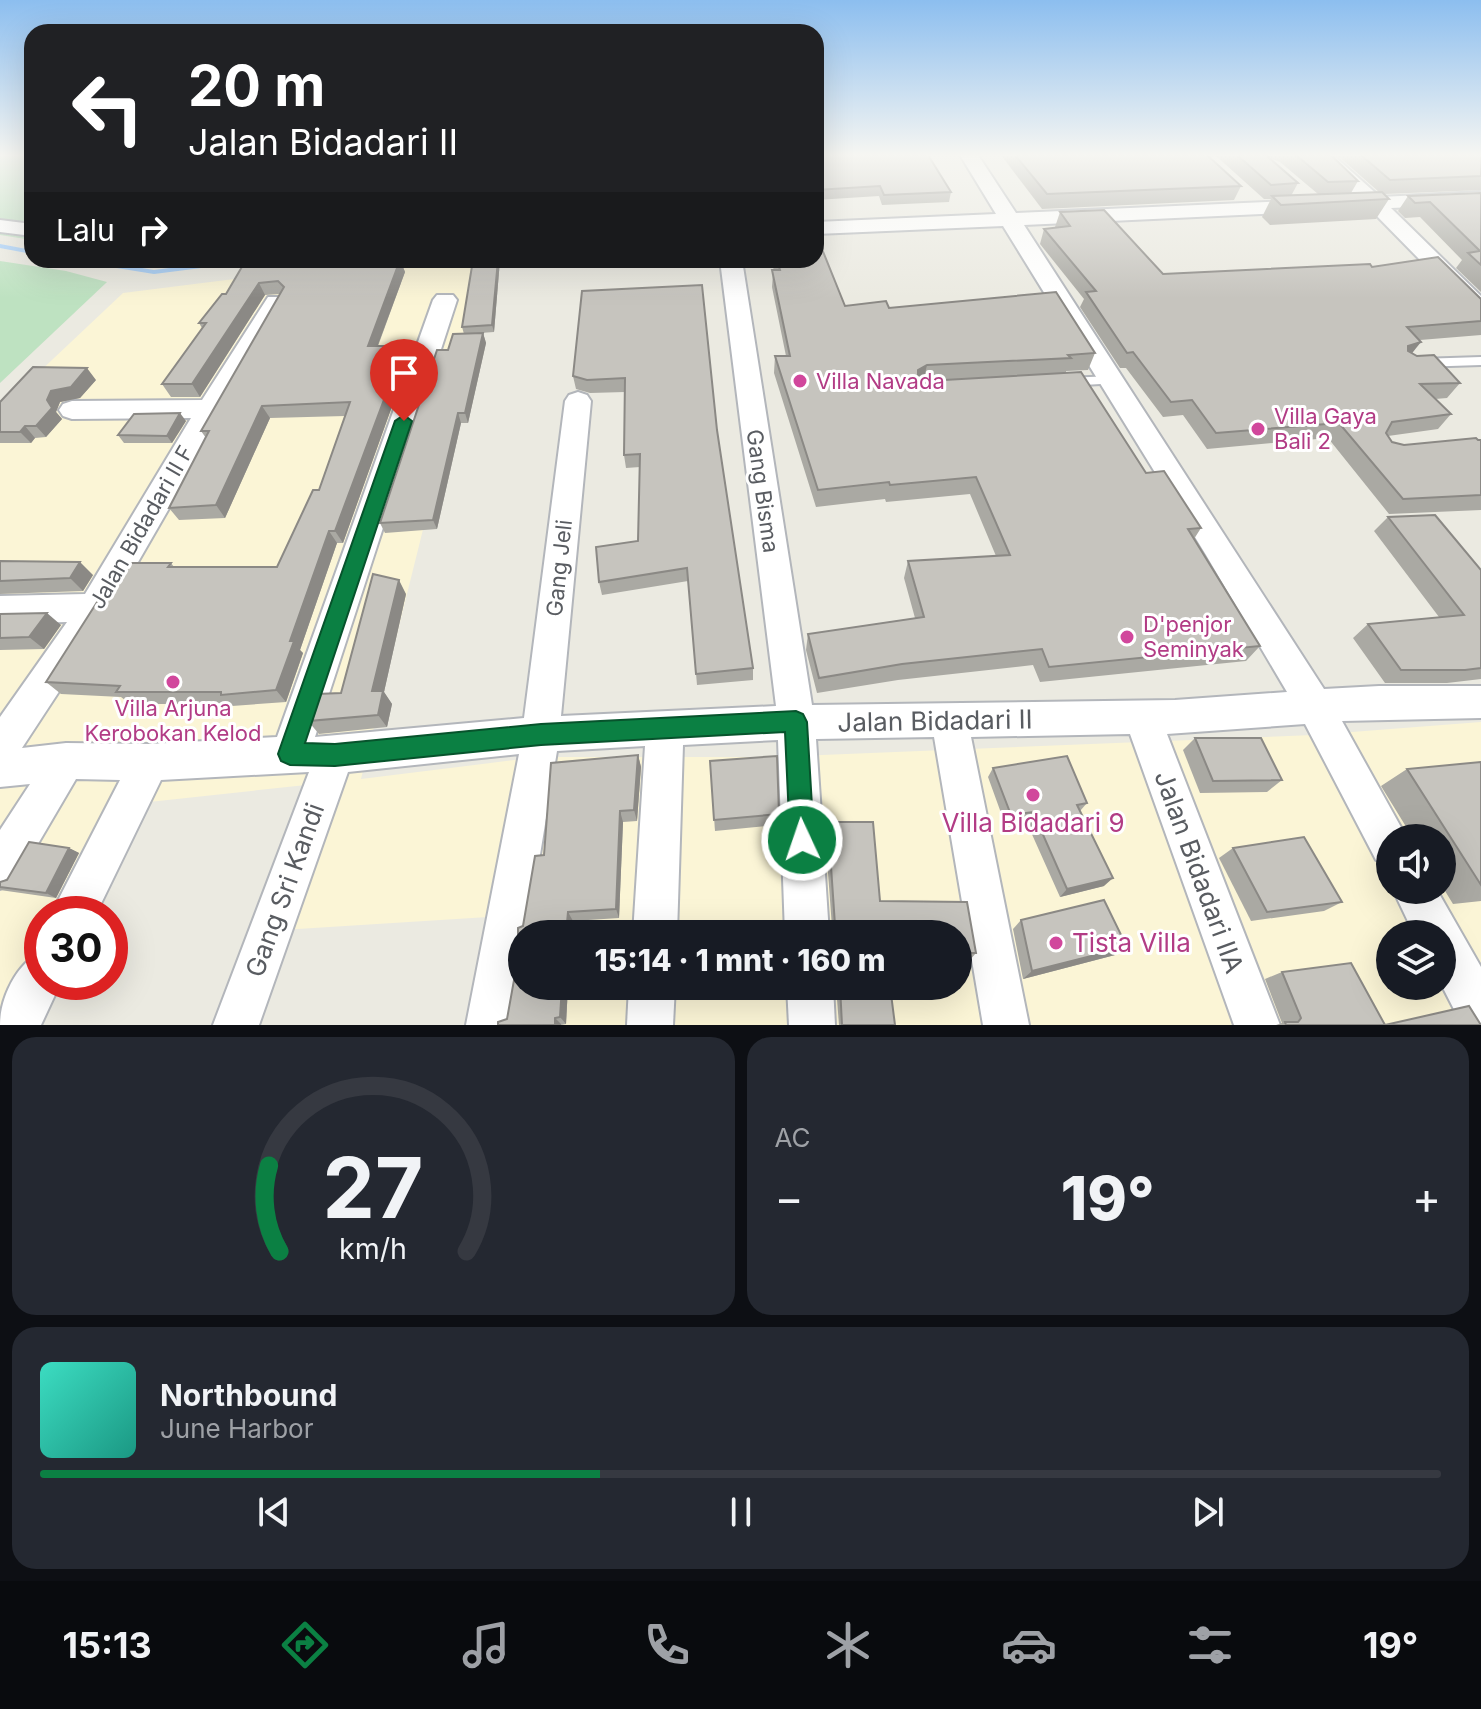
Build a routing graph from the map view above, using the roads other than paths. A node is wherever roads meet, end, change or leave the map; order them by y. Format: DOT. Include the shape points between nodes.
graph roads {
  1 [pos="998,203"];
  2 [pos="1252,203"];
  3 [pos="1311,203"];
  4 [pos="1375,203"];
  5 [pos="1379,203"];
  6 [pos="1315,206"];
  7 [pos="1258,208"];
  8 [pos="1009,220"];
  9 [pos="0,226"];
  10 [pos="824,228"];
  11 [pos="24,229"];
  12 [pos="732,268"];
  13 [pos="445,300"];
  14 [pos="276,302"];
  15 [pos="1481,309"];
  16 [pos="1481,361"];
  17 [pos="1405,364"];
  18 [pos="1113,380"];
  19 [pos="1050,383"];
  20 [pos="578,401"];
  21 [pos="210,409"];
  22 [pos="72,410"];
  23 [pos="95,607"];
  24 [pos="0,610"];
  25 [pos="1481,702"];
  26 [pos="1315,707"];
  27 [pos="1142,718"];
  28 [pos="949,720"];
  29 [pos="796,722"];
  30 [pos="665,728"];
  31 [pos="541,734"];
  32 [pos="0,748"];
  33 [pos="290,754"];
  34 [pos="335,755"];
  35 [pos="66,761"];
  36 [pos="150,762"];
  37 [pos="0,769"];
  38 [pos="1378,824"];
  39 [pos="0,868"];
  40 [pos="82,896"];
  41 [pos="656,920"];
  42 [pos="806,920"];
  43 [pos="1456,967"];
  44 [pos="29,1000"];
  45 [pos="651,1000"];
  46 [pos="811,1000"];
  47 [pos="1481,1013"];
  48 [pos="16,1025"];
  49 [pos="236,1025"];
  50 [pos="489,1025"];
  51 [pos="650,1025"];
  52 [pos="812,1025"];
  53 [pos="1006,1025"];
  54 [pos="1257,1025"];
  1 -- 8 [label="street"];
  2 -- 7 [label="street"];
  3 -- 6 [label="street"];
  4 -- 5 [label="street"];
  4 -- 6 [label="street"];
  4 -- 15 [label="street"];
  6 -- 7 [label="street"];
  7 -- 8 [label="street"];
  8 -- 10 [label="street"];
  8 -- 18 [label="street"];
  9 -- 11 [label="street"];
  12 -- 29 [label="street, Gang Bisma"];
  13 -- 33 [label="street"];
  14 -- 21 [label="street, Jalan Bidadari II F"];
  16 -- 17 [label="lane"];
  18 -- 19 [label="lane"];
  18 -- 26 [label="street"];
  20 -- 31 [label="street, Gang Jeli"];
  21 -- 22 [label="street"];
  21 -- 23 [label="street, Jalan Bidadari II F"];
  23 -- 24 [label="street"];
  23 -- 32 [label="street, Jalan Bidadari II F"];
  25 -- 26 [label="street, Jalan Bidadari II"];
  26 -- 27 [label="street, Jalan Bidadari II"];
  26 -- 38 [label="street"];
  27 -- 28 [label="street, Jalan Bidadari II"];
  27 -- 54 [label="street, Jalan Bidadari IIA"];
  28 -- 29 [label="street, Jalan Bidadari II"];
  28 -- 53 [label="street"];
  29 -- 30 [label="street, Jalan Bidadari II"];
  29 -- 42 [label="street, Gang Bisma"];
  30 -- 31 [label="street, Jalan Bidadari II"];
  30 -- 41 [label="street"];
  31 -- 34 [label="street, Jalan Bidadari II"];
  31 -- 50 [label="street, Gang Jeli"];
  33 -- 34 [label="street, Jalan Bidadari II"];
  33 -- 36 [label="street, Jalan Bidadari II"];
  34 -- 49 [label="street, Gang Sri Kandi"];
  35 -- 36 [label="street, Jalan Bidadari II"];
  35 -- 37 [label="street, Jalan Bidadari II"];
  35 -- 39 [label="street"];
  36 -- 40 [label="street"];
  43 -- 47 [label="street"];
  44 -- 48 [label="street"];
  45 -- 51 [label="street"];
  46 -- 52 [label="street"];
}
